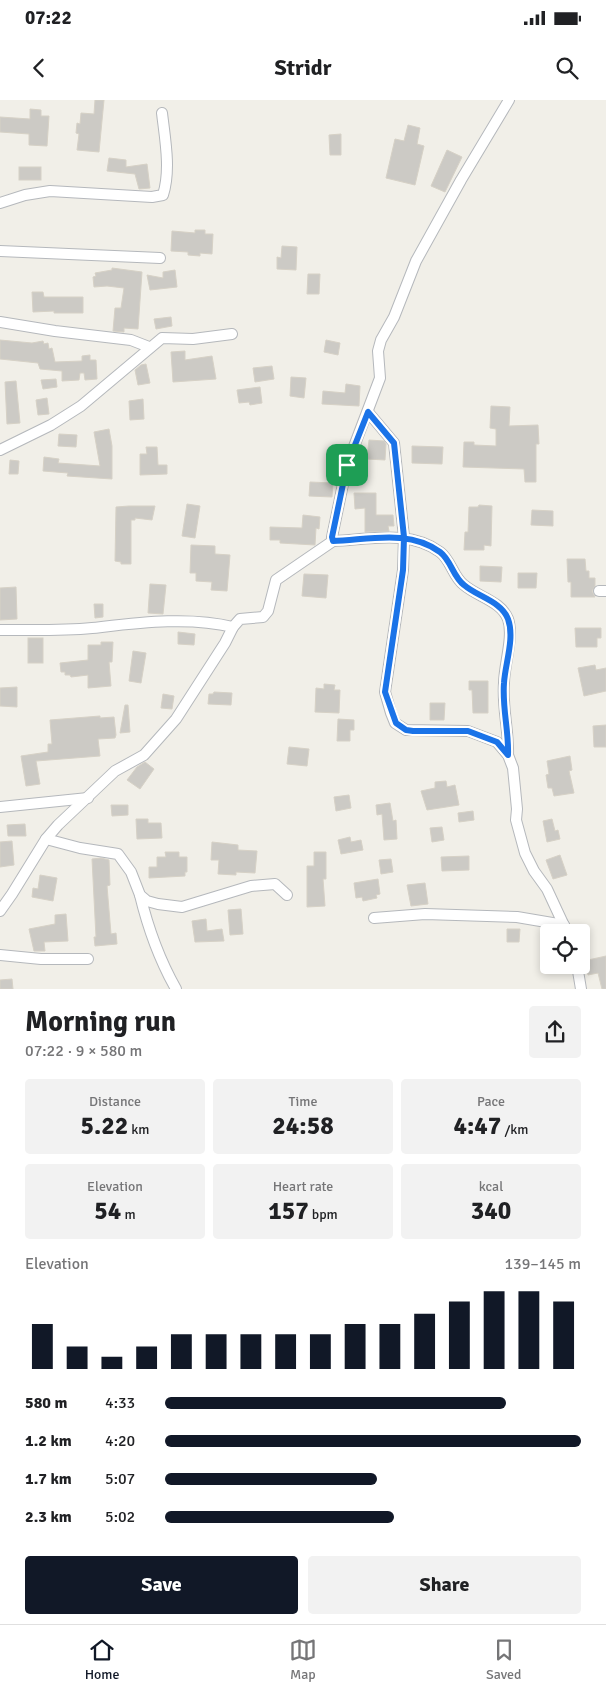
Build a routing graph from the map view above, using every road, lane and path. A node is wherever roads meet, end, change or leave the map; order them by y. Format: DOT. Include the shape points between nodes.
graph roads {
  1 [pos="509,100"];
  2 [pos="162,113"];
  3 [pos="0,203"];
  4 [pos="0,251"];
  5 [pos="160,258"];
  6 [pos="0,322"];
  7 [pos="232,334"];
  8 [pos="149,347"];
  9 [pos="368,412"];
  10 [pos="0,450"];
  11 [pos="404,537"];
  12 [pos="333,541"];
  13 [pos="233,627"];
  14 [pos="0,630"];
  15 [pos="508,755"];
  16 [pos="88,798"];
  17 [pos="0,807"];
  18 [pos="46,839"];
  19 [pos="140,895"];
  20 [pos="287,895"];
  21 [pos="0,911"];
  22 [pos="374,918"];
  23 [pos="546,924"];
  24 [pos="564,924"];
  25 [pos="0,955"];
  26 [pos="88,959"];
  27 [pos="578,974"];
  28 [pos="176,989"];
  29 [pos="581,989"];
  1 -- 9 [label="street" via="416,261 378,351 380,378"];
  2 -- 3 [label="street" via="166,166 163,194 152,197 50,191"];
  4 -- 5 [label="street"];
  6 -- 8 [label="street" via="131,340"];
  7 -- 8 [label="street" via="193,339 162,338"];
  8 -- 10 [label="street" via="82,406"];
  9 -- 11 [label="street" via="394,443"];
  9 -- 12 [label="street" via="347,465"];
  11 -- 12 [label="street"];
  11 -- 15 [label="street" via="440,552 462,584 494,603 508,620 510,634 504,683"];
  11 -- 15 [label="street" via="403,570 385,692 391,713 396,723 406,730 468,731 497,742"];
  12 -- 13 [label="street" via="276,580 264,617 240,619"];
  13 -- 14 [label="street" via="198,622"];
  13 -- 16 [label="street" via="176,719 144,755 115,771"];
  15 -- 24 [label="street" via="513,768 516,820 525,853 548,889"];
  16 -- 17 [label="street"];
  16 -- 18 [label="street"];
  18 -- 19 [label="street" via="118,854 131,872"];
  18 -- 21 [label="street"];
  19 -- 20 [label="street" via="148,901 182,907 251,886 275,884"];
  19 -- 28 [label="street" via="152,936"];
  22 -- 23 [label="street" via="471,915 517,917"];
  25 -- 26 [label="street"];
  27 -- 29 [label="street"];
}
